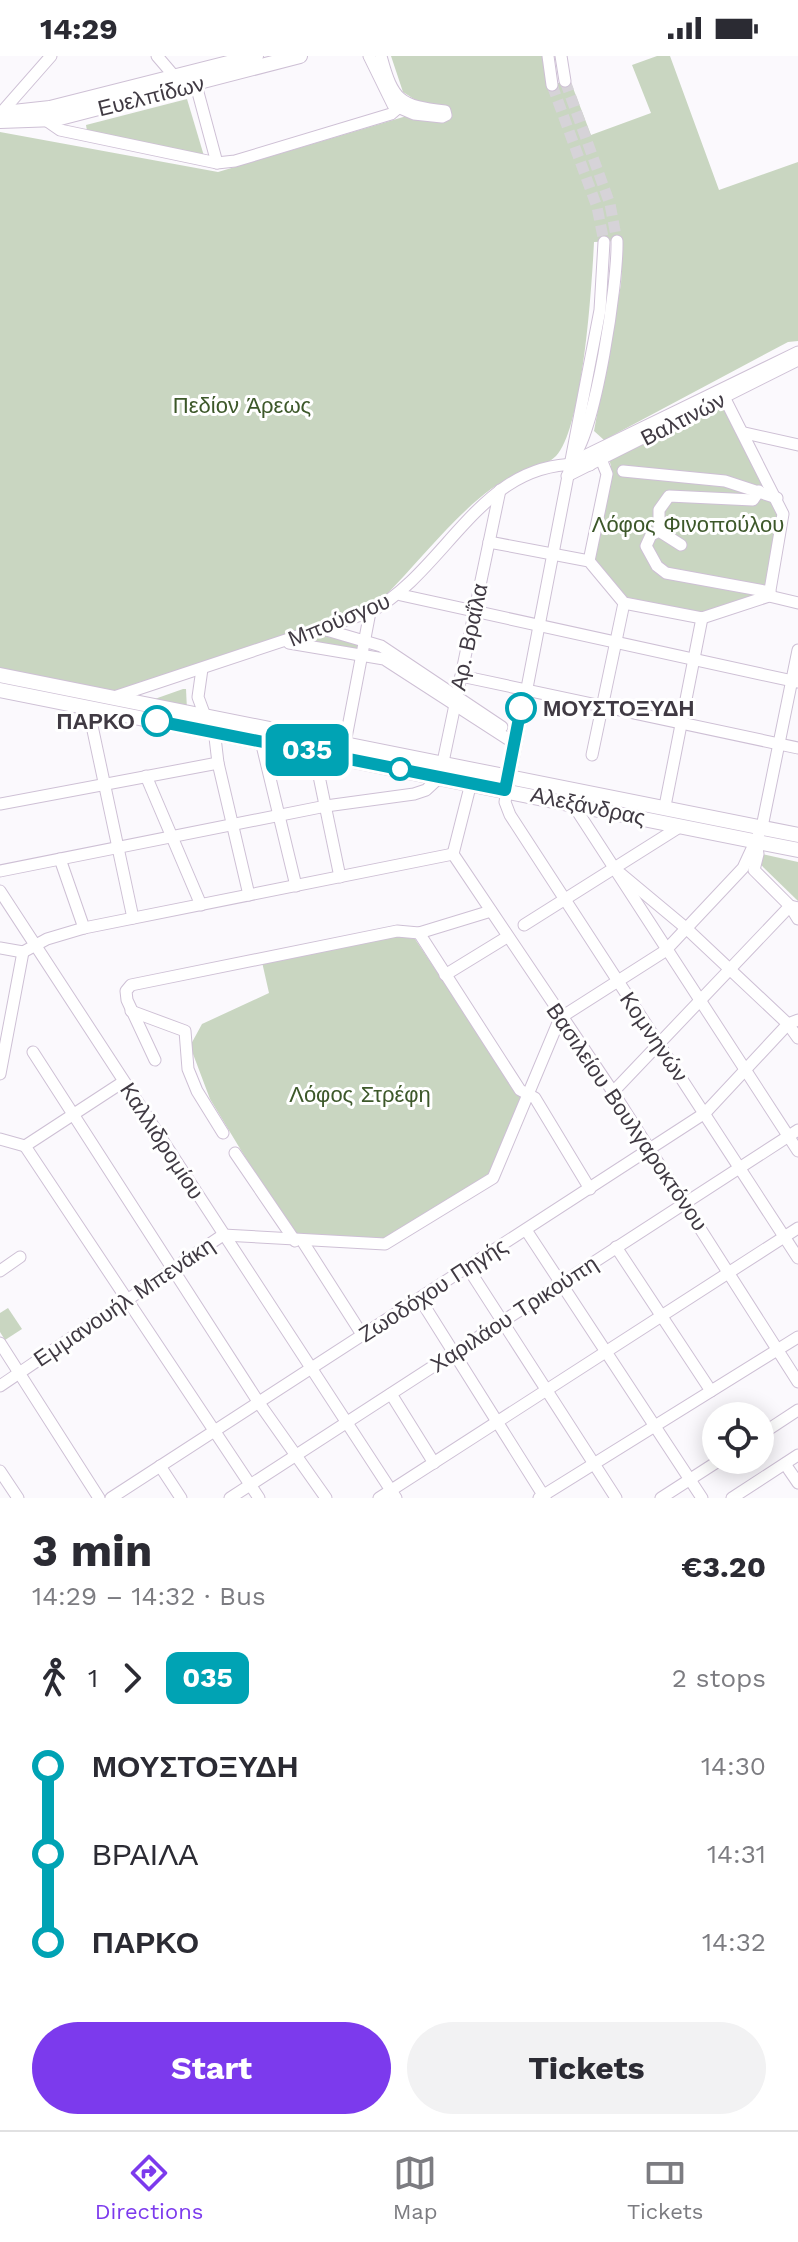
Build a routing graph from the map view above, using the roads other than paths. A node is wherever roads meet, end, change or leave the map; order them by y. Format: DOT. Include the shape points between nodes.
graph roads {
  1 [pos="51,56"];
  2 [pos="157,56"];
  3 [pos="256,56"];
  4 [pos="300,56"];
  5 [pos="369,56"];
  6 [pos="381,56"];
  7 [pos="548,56"];
  8 [pos="561,56"];
  9 [pos="241,58"];
  10 [pos="175,77"];
  11 [pos="565,81"];
  12 [pos="196,85"];
  13 [pos="552,85"];
  14 [pos="402,106"];
  15 [pos="80,108"];
  16 [pos="0,115"];
  17 [pos="47,121"];
  18 [pos="217,163"];
  19 [pos="617,241"];
  20 [pos="604,242"];
  21 [pos="798,352"];
  22 [pos="798,360"];
  23 [pos="722,394"];
  24 [pos="587,431"];
  25 [pos="745,433"];
  26 [pos="606,445"];
  27 [pos="798,445"];
  28 [pos="601,459"];
  29 [pos="569,463"];
  30 [pos="590,465"];
  31 [pos="623,471"];
  32 [pos="567,476"];
  33 [pos="500,490"];
  34 [pos="759,491"];
  35 [pos="777,498"];
  36 [pos="784,521"];
  37 [pos="798,524"];
  38 [pos="659,531"];
  39 [pos="489,542"];
  40 [pos="681,545"];
  41 [pos="552,554"];
  42 [pos="589,561"];
  43 [pos="770,594"];
  44 [pos="401,595"];
  45 [pos="624,603"];
  46 [pos="798,603"];
  47 [pos="474,611"];
  48 [pos="370,612"];
  49 [pos="702,618"];
  50 [pos="538,625"];
  51 [pos="323,629"];
  52 [pos="366,641"];
  53 [pos="285,642"];
  54 [pos="616,642"];
  55 [pos="798,650"];
  56 [pos="363,654"];
  57 [pos="693,659"];
  58 [pos="202,669"];
  59 [pos="0,675"];
  60 [pos="461,676"];
  61 [pos="795,682"];
  62 [pos="0,690"];
  63 [pos="525,690"];
  64 [pos="113,697"];
  65 [pos="456,701"];
  66 [pos="603,706"];
  67 [pos="88,707"];
  68 [pos="205,716"];
  69 [pos="245,723"];
  70 [pos="681,723"];
  71 [pos="212,732"];
  72 [pos="515,740"];
  73 [pos="261,741"];
  74 [pos="345,743"];
  75 [pos="779,744"];
  76 [pos="798,748"];
  77 [pos="314,752"];
  78 [pos="592,755"];
  79 [pos="218,763"];
  80 [pos="441,770"];
  81 [pos="146,776"];
  82 [pos="463,781"];
  83 [pos="506,782"];
  84 [pos="105,784"];
  85 [pos="530,795"];
  86 [pos="572,803"];
  87 [pos="0,804"];
  88 [pos="326,806"];
  89 [pos="665,806"];
  90 [pos="510,815"];
  91 [pos="279,816"];
  92 [pos="232,825"];
  93 [pos="681,826"];
  94 [pos="762,827"];
  95 [pos="798,835"];
  96 [pos="172,837"];
  97 [pos="756,841"];
  98 [pos="118,848"];
  99 [pos="798,850"];
  100 [pos="453,854"];
  101 [pos="60,859"];
  102 [pos="614,869"];
  103 [pos="749,869"];
  104 [pos="0,871"];
  105 [pos="340,877"];
  106 [pos="296,886"];
  107 [pos="0,891"];
  108 [pos="249,895"];
  109 [pos="565,900"];
  110 [pos="201,905"];
  111 [pos="794,907"];
  112 [pos="491,911"];
  113 [pos="133,918"];
  114 [pos="798,919"];
  115 [pos="524,925"];
  116 [pos="84,928"];
  117 [pos="687,929"];
  118 [pos="419,933"];
  119 [pos="507,937"];
  120 [pos="35,944"];
  121 [pos="0,948"];
  122 [pos="665,951"];
  123 [pos="23,952"];
  124 [pos="729,970"];
  125 [pos="445,975"];
  126 [pos="617,982"];
  127 [pos="699,1003"];
  128 [pos="131,1011"];
  129 [pos="560,1018"];
  130 [pos="793,1022"];
  131 [pos="798,1038"];
  132 [pos="3,1042"];
  133 [pos="660,1043"];
  134 [pos="33,1052"];
  135 [pos="155,1060"];
  136 [pos="744,1070"];
  137 [pos="0,1074"];
  138 [pos="123,1082"];
  139 [pos="613,1092"];
  140 [pos="527,1094"];
  141 [pos="72,1113"];
  142 [pos="705,1113"];
  143 [pos="223,1133"];
  144 [pos="793,1133"];
  145 [pos="0,1139"];
  146 [pos="25,1146"];
  147 [pos="648,1151"];
  148 [pos="798,1151"];
  149 [pos="235,1153"];
  150 [pos="739,1168"];
  151 [pos="590,1189"];
  152 [pos="684,1203"];
  153 [pos="798,1228"];
  154 [pos="526,1230"];
  155 [pos="223,1235"];
  156 [pos="784,1237"];
  157 [pos="299,1241"];
  158 [pos="616,1247"];
  159 [pos="20,1257"];
  160 [pos="798,1258"];
  161 [pos="171,1268"];
  162 [pos="468,1268"];
  163 [pos="0,1271"];
  164 [pos="729,1273"];
  165 [pos="561,1283"];
  166 [pos="127,1298"];
  167 [pos="420,1299"];
  168 [pos="662,1316"];
  169 [pos="502,1321"];
  170 [pos="363,1336"];
  171 [pos="798,1337"];
  172 [pos="0,1343"];
  173 [pos="777,1350"];
  174 [pos="606,1352"];
  175 [pos="455,1354"];
  176 [pos="311,1369"];
  177 [pos="19,1372"];
  178 [pos="798,1382"];
  179 [pos="0,1386"];
  180 [pos="548,1390"];
  181 [pos="711,1391"];
  182 [pos="391,1394"];
  183 [pos="259,1403"];
  184 [pos="798,1410"];
  185 [pos="346,1422"];
  186 [pos="497,1422"];
  187 [pos="655,1426"];
  188 [pos="774,1426"];
  189 [pos="215,1431"];
  190 [pos="798,1455"];
  191 [pos="297,1456"];
  192 [pos="434,1463"];
  193 [pos="594,1463"];
  194 [pos="785,1464"];
  195 [pos="160,1466"];
  196 [pos="0,1471"];
  197 [pos="702,1471"];
  198 [pos="690,1479"];
  199 [pos="798,1483"];
  200 [pos="251,1485"];
  201 [pos="393,1494"];
  202 [pos="542,1497"];
  203 [pos="18,1498"];
  204 [pos="99,1498"];
  205 [pos="111,1498"];
  206 [pos="181,1498"];
  207 [pos="230,1498"];
  208 [pos="259,1498"];
  209 [pos="326,1498"];
  210 [pos="379,1498"];
  211 [pos="616,1498"];
  212 [pos="661,1498"];
  213 [pos="702,1498"];
  214 [pos="732,1498"];
  1 -- 16 [label="street"];
  2 -- 10 [label="street"];
  3 -- 9 [label="main road, Ευελπίδων"];
  4 -- 12 [label="main road, Ευελπίδων"];
  5 -- 14 [label="street" via="387,98"];
  6 -- 14 [label="street" via="389,86"];
  7 -- 13 [label="street"];
  8 -- 11 [label="street"];
  9 -- 10 [label="main road, Ευελπίδων"];
  10 -- 15 [label="main road, Ευελπίδων"];
  12 -- 15 [label="main road, Ευελπίδων"];
  12 -- 18 [label="street"];
  14 -- 18 [label="street" via="363,123"];
  15 -- 16 [label="main road, Ευελπίδων"];
  15 -- 17 [label="main road, Ευελπίδων"];
  16 -- 17 [label="main road, Ευελπίδων"];
  17 -- 18 [label="street" via="60,130"];
  19 -- 24 [label="street" via="610,312"];
  20 -- 29 [label="street" via="600,310"];
  21 -- 23 [label="street, Βαλτινών"];
  22 -- 23 [label="street, Βαλτινών"];
  23 -- 25 [label="street"];
  23 -- 26 [label="street, Βαλτινών"];
  23 -- 28 [label="street, Βαλτινών"];
  24 -- 26 [label="street"];
  24 -- 29 [label="street"];
  25 -- 27 [label="street"];
  25 -- 35 [label="street"];
  26 -- 29 [label="street, Βαλτινών"];
  28 -- 30 [label="street, Βαλτινών"];
  28 -- 42 [label="street" via="607,474"];
  29 -- 30 [label="street"];
  29 -- 32 [label="street"];
  29 -- 33 [label="street, Μπούσγου"];
  30 -- 32 [label="street, Βαλτινών"];
  31 -- 34 [label="street" via="725,481"];
  32 -- 41 [label="street"];
  33 -- 39 [label="street, Αρ. Βραΐλα"];
  33 -- 44 [label="street, Μπούσγου" via="442,545"];
  34 -- 35 [label="street"];
  34 -- 38 [label="street" via="753,500 669,496 659,510"];
  35 -- 36 [label="street"];
  36 -- 37 [label="street"];
  36 -- 43 [label="street"];
  38 -- 40 [label="street"];
  38 -- 43 [label="street" via="646,546 666,573"];
  39 -- 41 [label="street"];
  39 -- 47 [label="street, Αρ. Βραΐλα"];
  41 -- 42 [label="street"];
  41 -- 50 [label="street"];
  42 -- 45 [label="street"];
  43 -- 46 [label="street"];
  43 -- 49 [label="street"];
  44 -- 47 [label="street"];
  44 -- 48 [label="street, Μπούσγου"];
  45 -- 49 [label="street"];
  45 -- 54 [label="street"];
  47 -- 50 [label="street"];
  47 -- 60 [label="street, Αρ. Βραΐλα"];
  48 -- 51 [label="street, Μπούσγου"];
  48 -- 52 [label="street"];
  49 -- 57 [label="street"];
  50 -- 54 [label="street"];
  50 -- 63 [label="street"];
  51 -- 52 [label="street"];
  51 -- 53 [label="street, Μπούσγου"];
  52 -- 56 [label="street"];
  52 -- 65 [label="street" via="389,651"];
  53 -- 56 [label="street"];
  53 -- 58 [label="street, Μπούσγου"];
  54 -- 57 [label="street"];
  54 -- 66 [label="street"];
  55 -- 61 [label="street"];
  56 -- 65 [label="street" via="390,662"];
  56 -- 74 [label="street"];
  57 -- 61 [label="street"];
  57 -- 70 [label="street"];
  58 -- 64 [label="street, Μπούσγου"];
  58 -- 68 [label="street" via="198,697"];
  59 -- 64 [label="main road, Αλεξάνδρας"];
  60 -- 63 [label="street"];
  60 -- 65 [label="street, Αρ. Βραΐλα"];
  61 -- 75 [label="street"];
  62 -- 67 [label="main road, Αλεξάνδρας"];
  63 -- 66 [label="street"];
  63 -- 72 [label="street"];
  64 -- 68 [label="main road, Αλεξάνδρας"];
  65 -- 72 [label="street"];
  65 -- 80 [label="street, Αρ. Βραΐλα"];
  66 -- 70 [label="street"];
  66 -- 78 [label="street"];
  67 -- 71 [label="main road, Αλεξάνδρας"];
  67 -- 84 [label="street"];
  68 -- 69 [label="main road, Αλεξάνδρας"];
  69 -- 71 [label="street" via="220,724"];
  69 -- 74 [label="main road, Αλεξάνδρας"];
  70 -- 75 [label="street"];
  70 -- 89 [label="street"];
  71 -- 73 [label="main road, Αλεξάνδρας"];
  71 -- 79 [label="street"];
  72 -- 83 [label="street"];
  73 -- 77 [label="main road, Αλεξάνδρας"];
  73 -- 91 [label="street"];
  74 -- 80 [label="main road, Αλεξάνδρας"];
  75 -- 76 [label="street"];
  75 -- 94 [label="street"];
  77 -- 80 [label="main road, Αλεξάνδρας"];
  77 -- 88 [label="street"];
  79 -- 81 [label="street"];
  79 -- 92 [label="street"];
  80 -- 82 [label="main road, Αλεξάνδρας"];
  80 -- 83 [label="main road, Αλεξάνδρας"];
  80 -- 88 [label="street" via="426,790 414,794"];
  81 -- 84 [label="street"];
  81 -- 96 [label="street"];
  82 -- 83 [label="main road, Αλεξάνδρας"];
  82 -- 100 [label="street"];
  83 -- 85 [label="main road, Αλεξάνδρας"];
  83 -- 89 [label="main road, Αλεξάνδρας"];
  83 -- 90 [label="street, Κομνηνών"];
  84 -- 87 [label="street"];
  84 -- 98 [label="street"];
  85 -- 86 [label="main road, Αλεξάνδρας"];
  85 -- 90 [label="street" via="515,800"];
  86 -- 93 [label="main road, Αλεξάνδρας"];
  86 -- 102 [label="street"];
  88 -- 91 [label="street"];
  88 -- 105 [label="street"];
  89 -- 94 [label="main road, Αλεξάνδρας"];
  90 -- 109 [label="street, Κομνηνών"];
  91 -- 92 [label="street"];
  91 -- 106 [label="street"];
  92 -- 96 [label="street"];
  92 -- 108 [label="street"];
  93 -- 97 [label="main road, Αλεξάνδρας"];
  93 -- 102 [label="street"];
  94 -- 95 [label="main road, Αλεξάνδρας"];
  94 -- 97 [label="street"];
  96 -- 98 [label="street"];
  96 -- 110 [label="street"];
  97 -- 99 [label="main road, Αλεξάνδρας"];
  97 -- 103 [label="street" via="747,852"];
  98 -- 101 [label="street"];
  98 -- 113 [label="street"];
  100 -- 105 [label="street"];
  100 -- 112 [label="street, Βασιλείου Βουλγαροκτόνου"];
  101 -- 104 [label="street"];
  101 -- 116 [label="street"];
  102 -- 109 [label="street"];
  102 -- 117 [label="street"];
  102 -- 122 [label="street"];
  103 -- 111 [label="street"];
  103 -- 117 [label="street"];
  105 -- 106 [label="street"];
  106 -- 108 [label="street"];
  107 -- 120 [label="street, Καλλιδρομίου"];
  108 -- 110 [label="street"];
  109 -- 115 [label="street"];
  109 -- 126 [label="street, Κομνηνών"];
  110 -- 113 [label="street"];
  111 -- 114 [label="street"];
  111 -- 124 [label="street"];
  112 -- 118 [label="street"];
  112 -- 119 [label="street, Βασιλείου Βουλγαροκτόνου"];
  113 -- 116 [label="street"];
  116 -- 120 [label="street"];
  117 -- 122 [label="street"];
  117 -- 124 [label="street"];
  118 -- 125 [label="street"];
  118 -- 128 [label="street" via="403,929 131,985 126,991"];
  119 -- 125 [label="street"];
  119 -- 129 [label="street, Βασιλείου Βουλγαροκτόνου"];
  120 -- 123 [label="street"];
  120 -- 138 [label="street, Καλλιδρομίου"];
  121 -- 123 [label="street"];
  122 -- 126 [label="street"];
  122 -- 127 [label="street"];
  123 -- 132 [label="street"];
  124 -- 127 [label="street"];
  124 -- 130 [label="street"];
  125 -- 140 [label="street"];
  126 -- 129 [label="street"];
  126 -- 133 [label="street, Κομνηνών"];
  127 -- 133 [label="street"];
  127 -- 136 [label="street"];
  128 -- 135 [label="street"];
  128 -- 143 [label="street" via="185,1031 188,1069"];
  129 -- 139 [label="street, Βασιλείου Βουλγαροκτόνου"];
  129 -- 140 [label="street, Εμμανουήλ Μπενάκη"];
  130 -- 131 [label="street"];
  130 -- 136 [label="street, Ζωοδόχου Πηγής"];
  132 -- 137 [label="street"];
  133 -- 139 [label="street"];
  133 -- 142 [label="street, Κομνηνών"];
  134 -- 141 [label="street"];
  136 -- 142 [label="street, Ζωοδόχου Πηγής"];
  136 -- 144 [label="street"];
  138 -- 141 [label="street"];
  138 -- 155 [label="street, Καλλιδρομίου"];
  139 -- 147 [label="street, Βασιλείου Βουλγαροκτόνου"];
  140 -- 151 [label="street" via="535,1098"];
  140 -- 157 [label="street, Εμμανουήλ Μπενάκη" via="493,1178 385,1244"];
  141 -- 146 [label="street"];
  141 -- 161 [label="street"];
  142 -- 147 [label="street, Ζωοδόχου Πηγής"];
  142 -- 150 [label="street, Κομνηνών"];
  144 -- 148 [label="street"];
  144 -- 150 [label="street, Χαριλάου Τρικούπη"];
  145 -- 146 [label="street"];
  146 -- 166 [label="street"];
  147 -- 151 [label="street, Ζωοδόχου Πηγής"];
  147 -- 152 [label="street, Βασιλείου Βουλγαροκτόνου"];
  149 -- 157 [label="street"];
  150 -- 152 [label="street, Χαριλάου Τρικούπη"];
  150 -- 156 [label="street, Κομνηνών"];
  151 -- 154 [label="street, Ζωοδόχου Πηγής"];
  152 -- 158 [label="street, Χαριλάου Τρικούπη"];
  152 -- 164 [label="street, Βασιλείου Βουλγαροκτόνου"];
  153 -- 156 [label="street"];
  154 -- 162 [label="street, Ζωοδόχου Πηγής"];
  154 -- 165 [label="street"];
  155 -- 157 [label="street, Εμμανουήλ Μπενάκη"];
  155 -- 161 [label="street, Εμμανουήλ Μπενάκη"];
  155 -- 176 [label="street, Καλλιδρομίου"];
  156 -- 160 [label="street, Κομνηνών"];
  156 -- 164 [label="street"];
  157 -- 170 [label="street"];
  158 -- 165 [label="street, Χαριλάου Τρικούπη"];
  158 -- 168 [label="street"];
  159 -- 163 [label="street"];
  161 -- 166 [label="street, Εμμανουήλ Μπενάκη"];
  161 -- 183 [label="street"];
  162 -- 167 [label="street, Ζωοδόχου Πηγής"];
  162 -- 169 [label="street"];
  164 -- 168 [label="street"];
  164 -- 173 [label="street, Βασιλείου Βουλγαροκτόνου"];
  165 -- 169 [label="street, Χαριλάου Τρικούπη"];
  165 -- 174 [label="street"];
  166 -- 177 [label="street, Εμμανουήλ Μπενάκη"];
  166 -- 189 [label="street"];
  167 -- 170 [label="street, Ζωοδόχου Πηγής"];
  167 -- 175 [label="street"];
  168 -- 174 [label="street"];
  168 -- 181 [label="street"];
  169 -- 175 [label="street, Χαριλάου Τρικούπη"];
  169 -- 180 [label="street"];
  170 -- 176 [label="street, Ζωοδόχου Πηγής"];
  171 -- 173 [label="street"];
  172 -- 177 [label="street"];
  173 -- 178 [label="street, Βασιλείου Βουλγαροκτόνου"];
  173 -- 181 [label="street"];
  174 -- 180 [label="street"];
  174 -- 187 [label="street"];
  175 -- 182 [label="street, Χαριλάου Τρικούπη"];
  175 -- 186 [label="street"];
  176 -- 183 [label="street, Ζωοδόχου Πηγής"];
  176 -- 185 [label="street, Καλλιδρομίου"];
  177 -- 179 [label="street, Εμμανουήλ Μπενάκη"];
  177 -- 204 [label="street"];
  180 -- 186 [label="street"];
  180 -- 193 [label="street"];
  181 -- 187 [label="street"];
  182 -- 185 [label="street, Χαριλάου Τρικούπη"];
  182 -- 192 [label="street"];
  183 -- 189 [label="street, Ζωοδόχου Πηγής"];
  183 -- 191 [label="street"];
  184 -- 188 [label="street"];
  185 -- 191 [label="street, Χαριλάου Τρικούπη"];
  185 -- 201 [label="street, Καλλιδρομίου"];
  186 -- 192 [label="street"];
  186 -- 202 [label="street"];
  187 -- 193 [label="street"];
  187 -- 198 [label="street"];
  189 -- 195 [label="street, Ζωοδόχου Πηγής"];
  189 -- 200 [label="street"];
  190 -- 194 [label="street"];
  191 -- 200 [label="street, Χαριλάου Τρικούπη"];
  191 -- 209 [label="street"];
  192 -- 201 [label="street"];
  193 -- 202 [label="street"];
  193 -- 211 [label="street"];
  194 -- 199 [label="street"];
  194 -- 214 [label="street"];
  195 -- 205 [label="street, Ζωοδόχου Πηγής"];
  195 -- 206 [label="street"];
  196 -- 203 [label="street"];
  197 -- 198 [label="street"];
  198 -- 212 [label="street"];
  198 -- 213 [label="street"];
  200 -- 207 [label="street, Χαριλάου Τρικούπη"];
  200 -- 208 [label="street"];
  201 -- 210 [label="street"];
}
